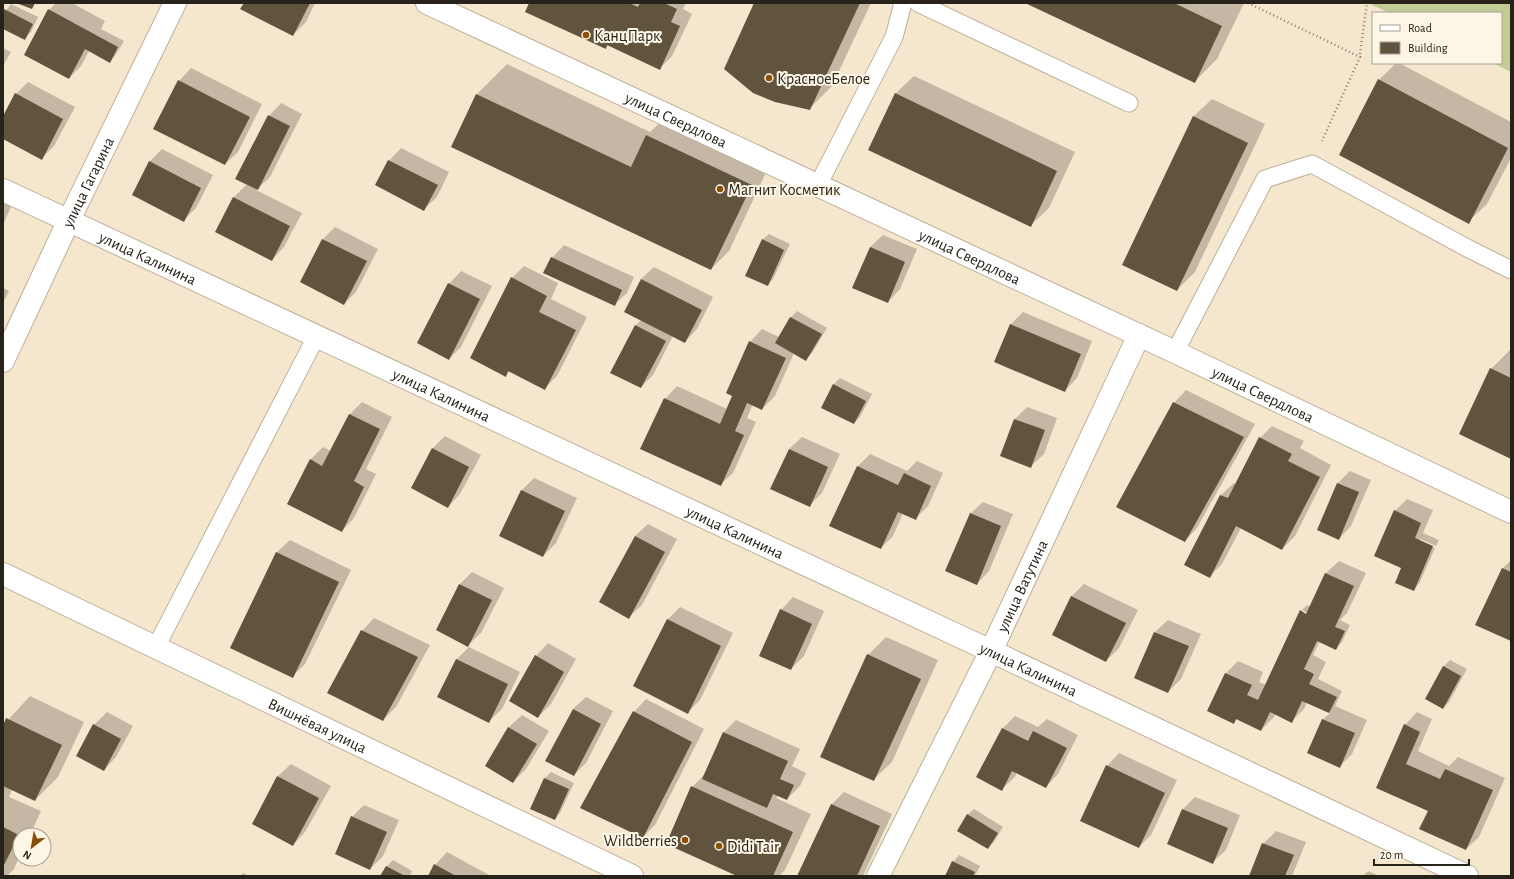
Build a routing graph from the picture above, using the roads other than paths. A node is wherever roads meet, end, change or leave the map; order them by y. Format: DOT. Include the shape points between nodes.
graph roads {
  1 [pos="175,3"];
  2 [pos="427,3"];
  3 [pos="903,3"];
  4 [pos="918,3"];
  5 [pos="1129,103"];
  6 [pos="818,185"];
  7 [pos="3,190"];
  8 [pos="69,220"];
  9 [pos="1511,270"];
  10 [pos="317,335"];
  11 [pos="1139,335"];
  12 [pos="1175,352"];
  13 [pos="3,361"];
  14 [pos="1511,512"];
  15 [pos="3,574"];
  16 [pos="156,647"];
  17 [pos="991,651"];
  18 [pos="632,876"];
  19 [pos="878,876"];
  20 [pos="1467,876"];
  1 -- 8 [label="street, улица Гагарина"];
  2 -- 6 [label="street, улица Свердлова"];
  3 -- 6 [label="lane" via="894,37"];
  4 -- 5 [label="lane"];
  6 -- 11 [label="street, улица Свердлова"];
  7 -- 8 [label="street, улица Калинина"];
  8 -- 10 [label="street, улица Калинина"];
  8 -- 13 [label="street, улица Гагарина"];
  9 -- 12 [label="lane" via="1312,164 1265,179"];
  10 -- 16 [label="lane"];
  10 -- 17 [label="street, улица Калинина"];
  11 -- 12 [label="street, улица Свердлова"];
  11 -- 17 [label="street, улица Ватутина"];
  12 -- 14 [label="street, улица Свердлова"];
  15 -- 16 [label="street, Вишнёвая улица"];
  16 -- 18 [label="street, Вишнёвая улица"];
  17 -- 19 [label="street, улица Ватутина"];
  17 -- 20 [label="street, улица Калинина"];
}
